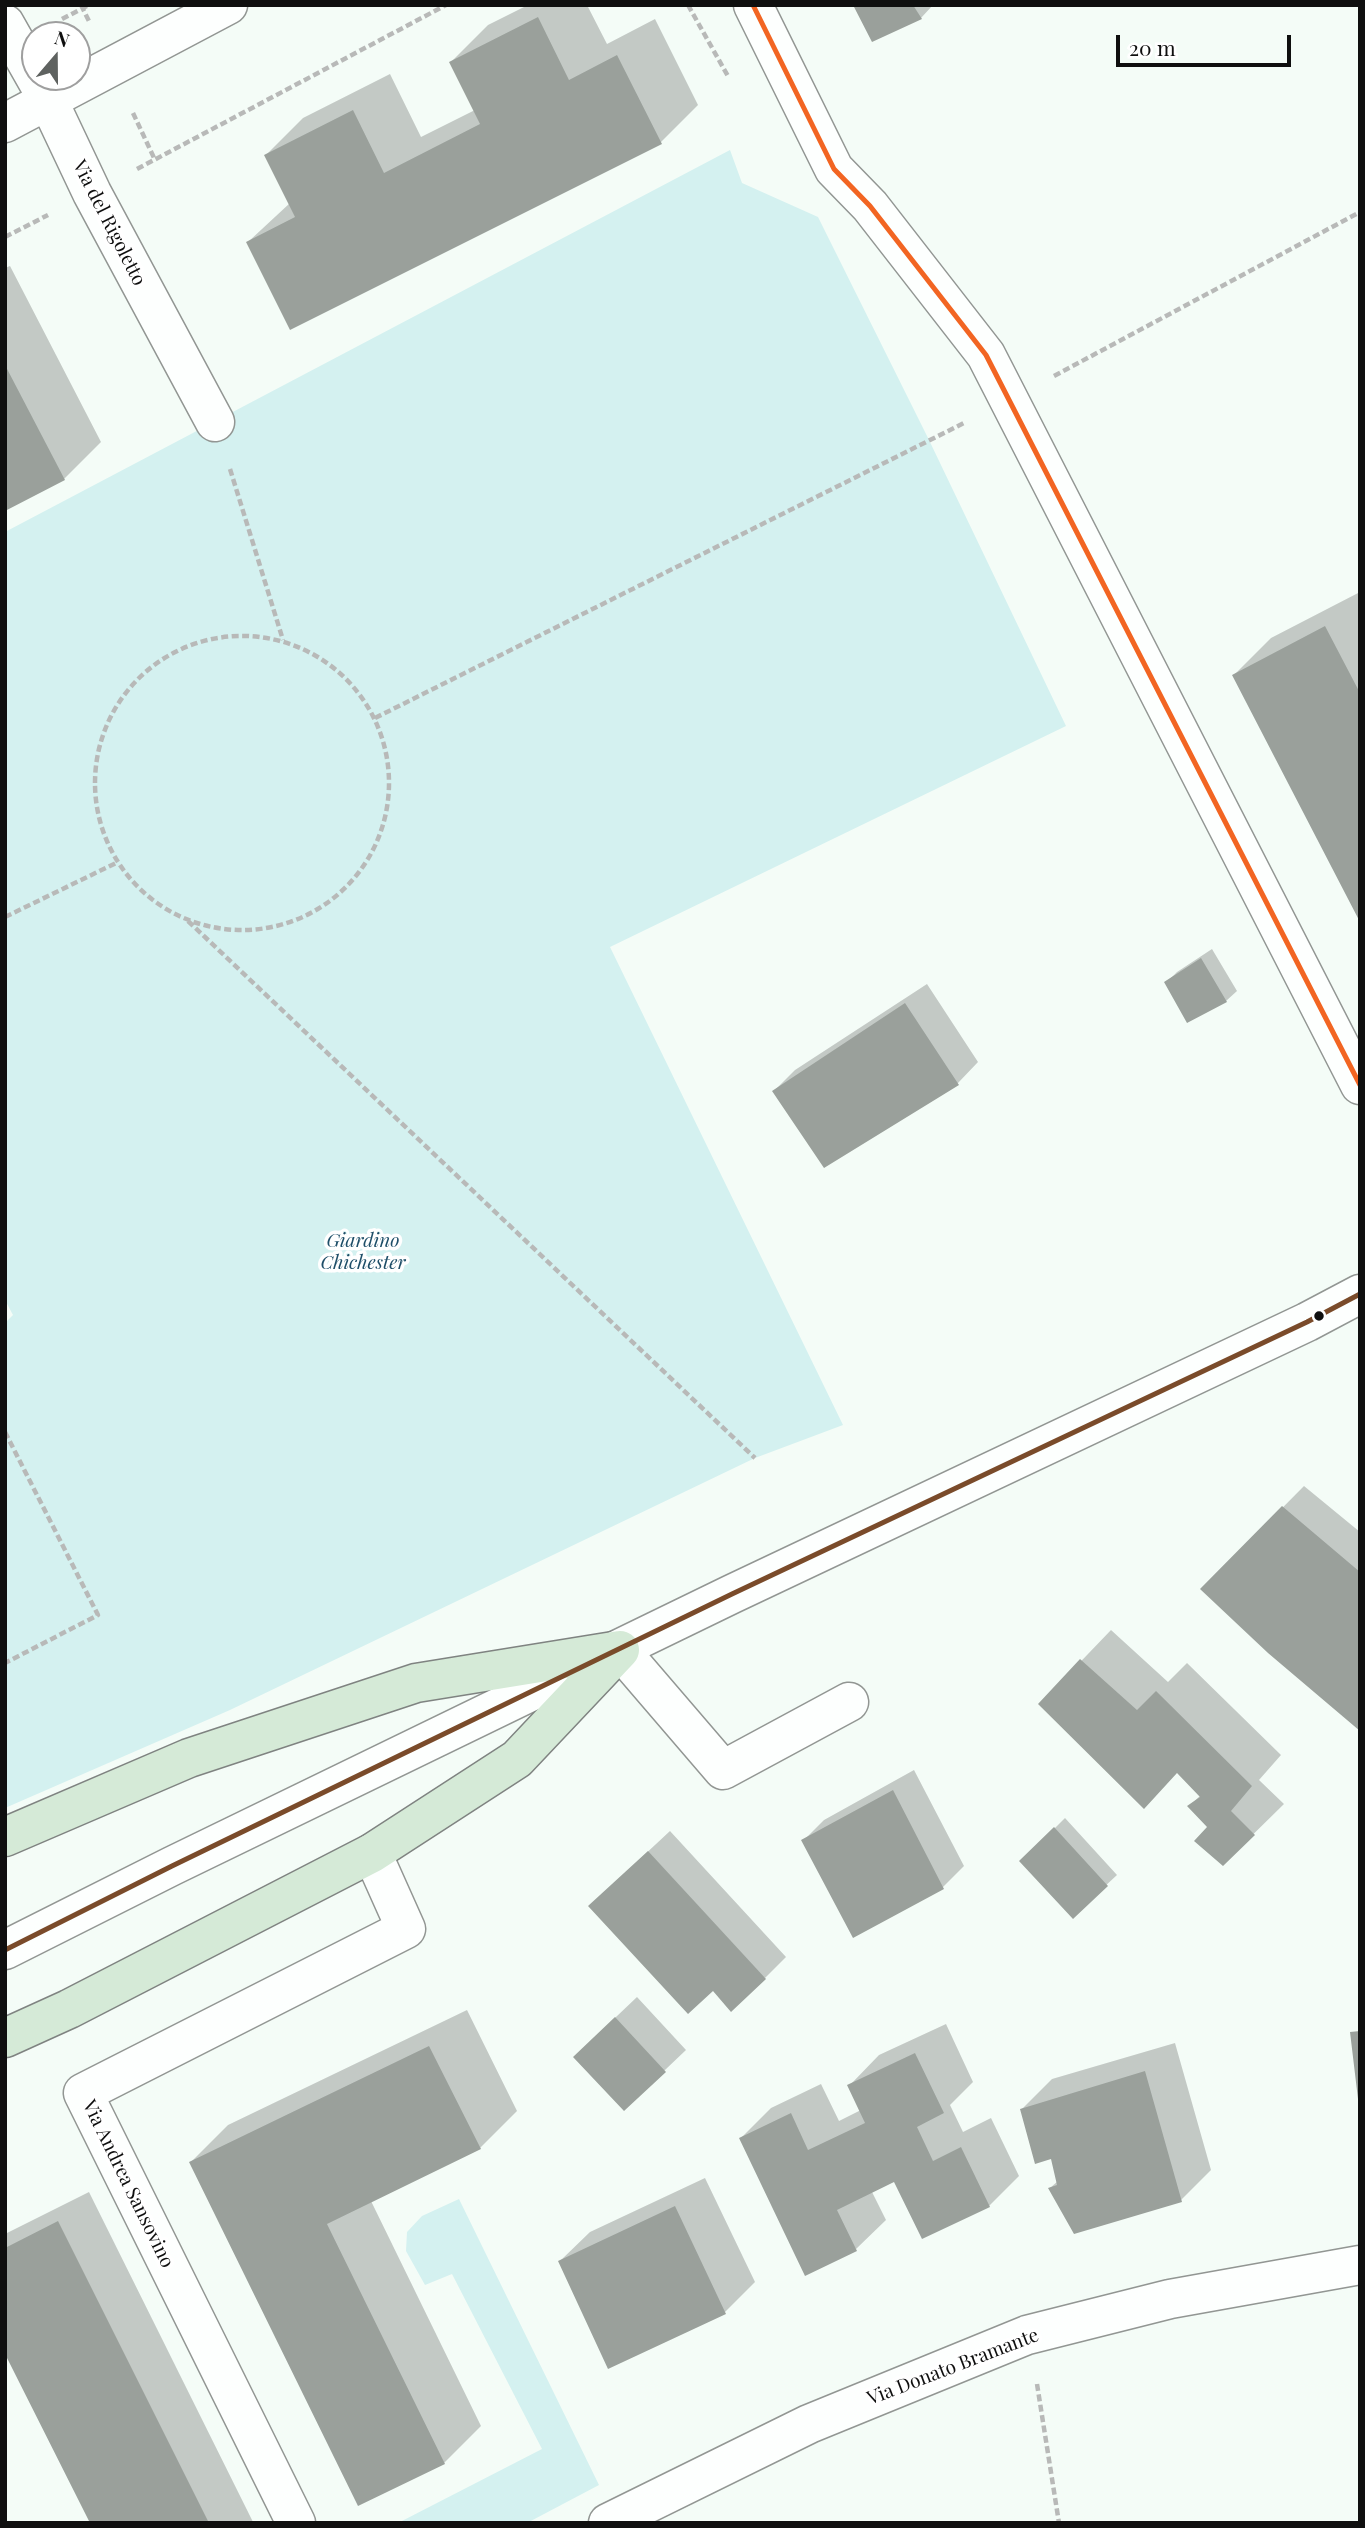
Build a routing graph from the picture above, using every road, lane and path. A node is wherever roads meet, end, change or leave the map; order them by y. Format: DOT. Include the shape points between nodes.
graph roads {
  1 [pos="228,5"];
  2 [pos="446,5"];
  3 [pos="688,5"];
  4 [pos="753,5"];
  5 [pos="5,24"];
  6 [pos="734,87"];
  7 [pos="48,100"];
  8 [pos="5,122"];
  9 [pos="92,193"];
  10 [pos="1360,212"];
  11 [pos="5,237"];
  12 [pos="1008,400"];
  13 [pos="956,412"];
  14 [pos="215,422"];
  15 [pos="962,424"];
  16 [pos="968,436"];
  17 [pos="283,640"];
  18 [pos="375,718"];
  19 [pos="117,863"];
  20 [pos="5,917"];
  21 [pos="187,921"];
  22 [pos="1358,1079"];
  23 [pos="1360,1294"];
  24 [pos="5,1432"];
  25 [pos="755,1458"];
  26 [pos="620,1650"];
  27 [pos="5,1663"];
  28 [pos="849,1702"];
  29 [pos="5,1837"];
  30 [pos="372,1853"];
  31 [pos="5,1950"];
  32 [pos="5,2038"];
  33 [pos="1360,2265"];
  34 [pos="1027,2335"];
  35 [pos="296,2523"];
  36 [pos="608,2523"];
  37 [pos="1059,2523"];
  1 -- 7 [label="street"];
  2 -- 9 [label="path"];
  3 -- 6 [label="path"];
  4 -- 12 [label="street" via="834,169 870,206 978,344"];
  5 -- 7 [label="street, Via del Rigoletto"];
  7 -- 8 [label="street"];
  7 -- 9 [label="street, Via del Rigoletto"];
  9 -- 11 [label="path"];
  9 -- 14 [label="street, Via del Rigoletto"];
  10 -- 12 [label="path"];
  12 -- 15 [label="path"];
  12 -- 22 [label="street"];
  13 -- 15 [label="path"];
  14 -- 17 [label="path"];
  15 -- 16 [label="path"];
  15 -- 18 [label="path"];
  17 -- 18 [label="path" via="321,657 352,684"];
  17 -- 19 [label="path" via="232,635 183,647 140,675 109,716 94,765 97,816"];
  18 -- 21 [label="path" via="390,767 387,818 367,864 332,901 288,924 237,932"];
  19 -- 20 [label="path"];
  19 -- 21 [label="path" via="147,898"];
  21 -- 25 [label="path"];
  23 -- 26 [label="street"];
  24 -- 27 [label="path" via="98,1615"];
  26 -- 28 [label="street" via="723,1770"];
  26 -- 29 [label="highway" via="416,1683 189,1759"];
  26 -- 30 [label="highway" via="517,1759"];
  26 -- 31 [label="street"];
  30 -- 32 [label="highway"];
  30 -- 35 [label="street, Via Andrea Sansovino" via="406,1929 83,2093"];
  33 -- 34 [label="street, Via Donato Bramante" via="1170,2299"];
  34 -- 36 [label="street, Via Donato Bramante" via="809,2424"];
  34 -- 37 [label="path"];
}
